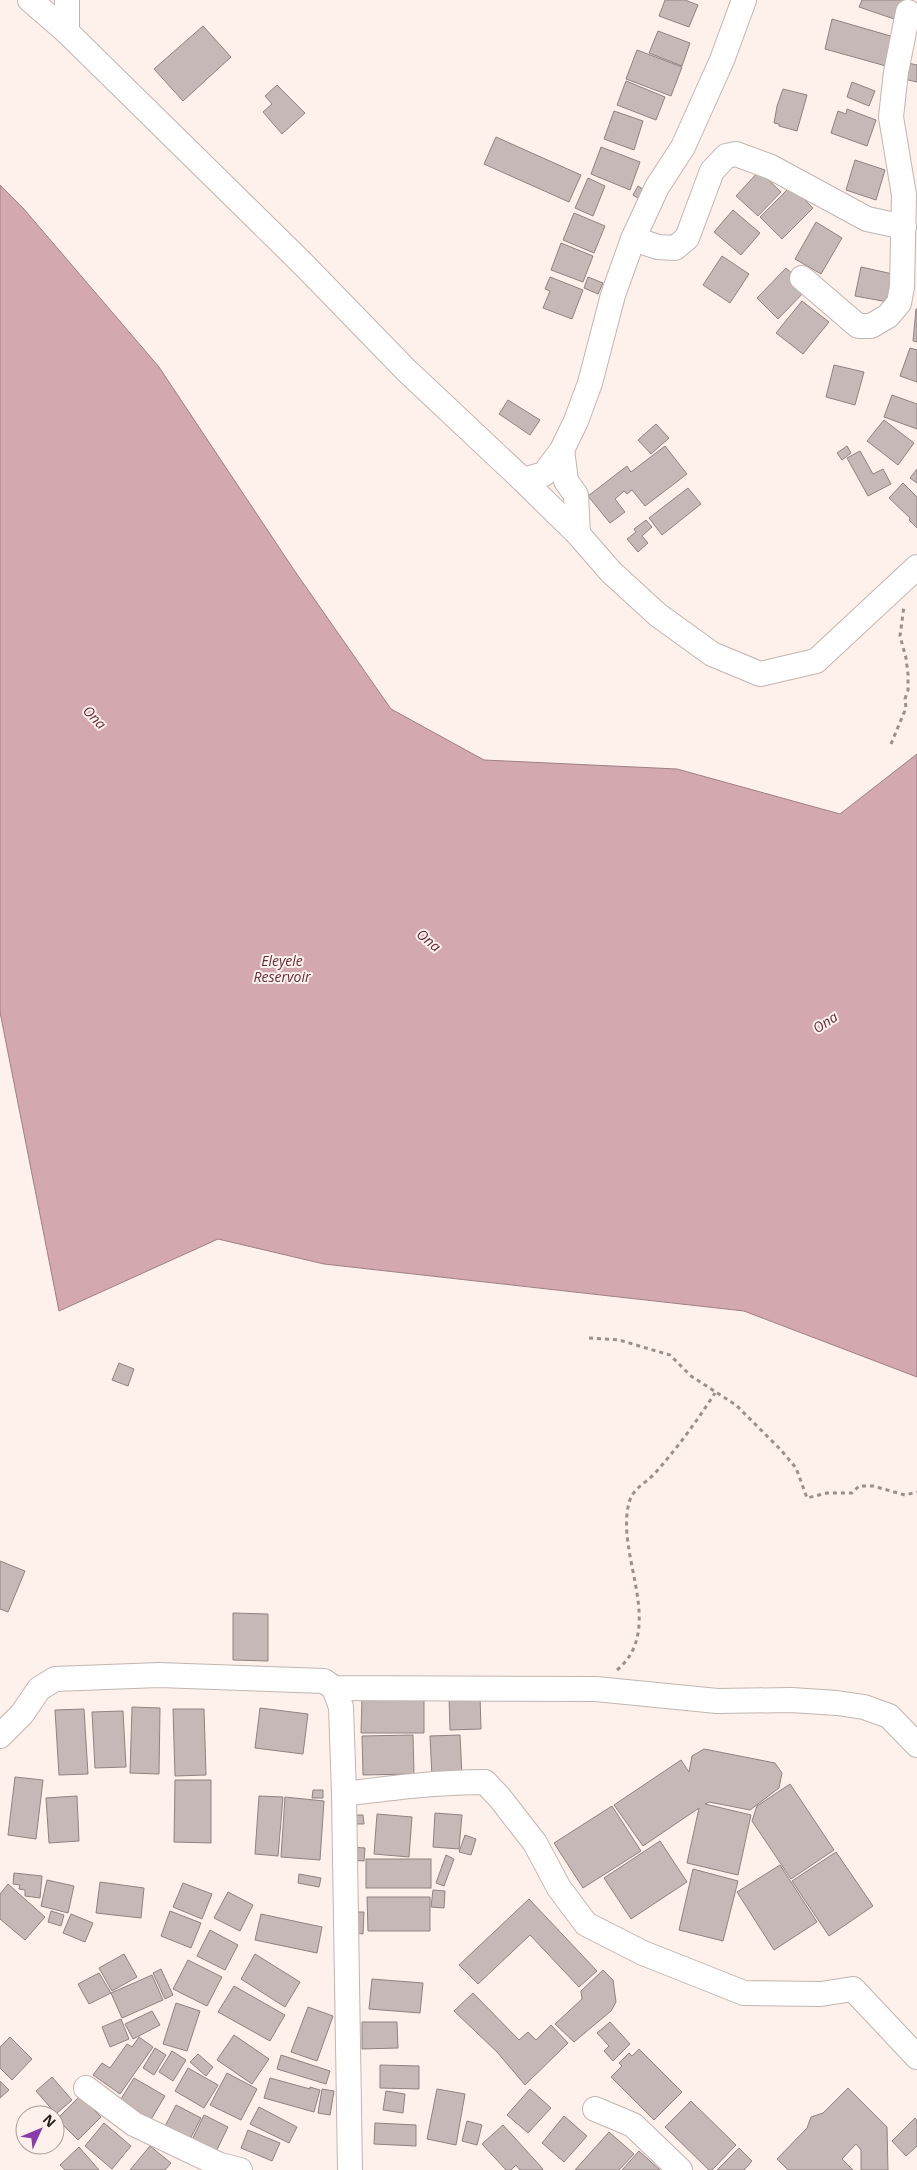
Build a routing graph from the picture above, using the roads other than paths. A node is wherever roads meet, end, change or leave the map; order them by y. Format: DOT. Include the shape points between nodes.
graph roads {
  1 [pos="30,0"];
  2 [pos="67,0"];
  3 [pos="744,0"];
  4 [pos="908,12"];
  5 [pos="67,32"];
  6 [pos="908,169"];
  7 [pos="904,227"];
  8 [pos="633,238"];
  9 [pos="802,278"];
  10 [pos="562,450"];
  11 [pos="523,480"];
  12 [pos="578,534"];
  13 [pos="914,570"];
  14 [pos="334,1688"];
  15 [pos="0,1736"];
  16 [pos="917,1745"];
  17 [pos="344,1794"];
  18 [pos="917,2057"];
  19 [pos="86,2088"];
  20 [pos="595,2110"];
  21 [pos="344,2169"];
  22 [pos="240,2170"];
  23 [pos="680,2170"];
  1 -- 5 [label="street"];
  2 -- 5 [label="street"];
  3 -- 8 [label="street" via="722,60 683,147 657,187"];
  4 -- 6 [label="street" via="891,117"];
  5 -- 11 [label="street" via="406,370"];
  6 -- 7 [label="street"];
  7 -- 8 [label="street" via="867,220 771,167 736,154 726,156 712,171 687,238 675,248 658,247"];
  7 -- 9 [label="street" via="899,303 888,316 871,326 858,326"];
  8 -- 10 [label="street" via="612,295 590,383"];
  10 -- 11 [label="street" via="544,474"];
  10 -- 12 [label="street" via="566,482 576,495"];
  11 -- 12 [label="street"];
  12 -- 13 [label="street" via="611,572 658,615 712,654 760,674 816,661"];
  14 -- 15 [label="street" via="324,1681 159,1675 54,1679 39,1690 22,1714"];
  14 -- 16 [label="street" via="596,1688 717,1701 791,1700 864,1707 889,1716"];
  14 -- 17 [label="street" via="341,1707"];
  17 -- 18 [label="street" via="408,1786 485,1782 535,1844 559,1888 586,1924 643,1953 744,1993 821,1994 853,1989"];
  17 -- 21 [label="street"];
  19 -- 22 [label="street" via="134,2124 220,2166"];
  20 -- 23 [label="street" via="633,2125"];
}
